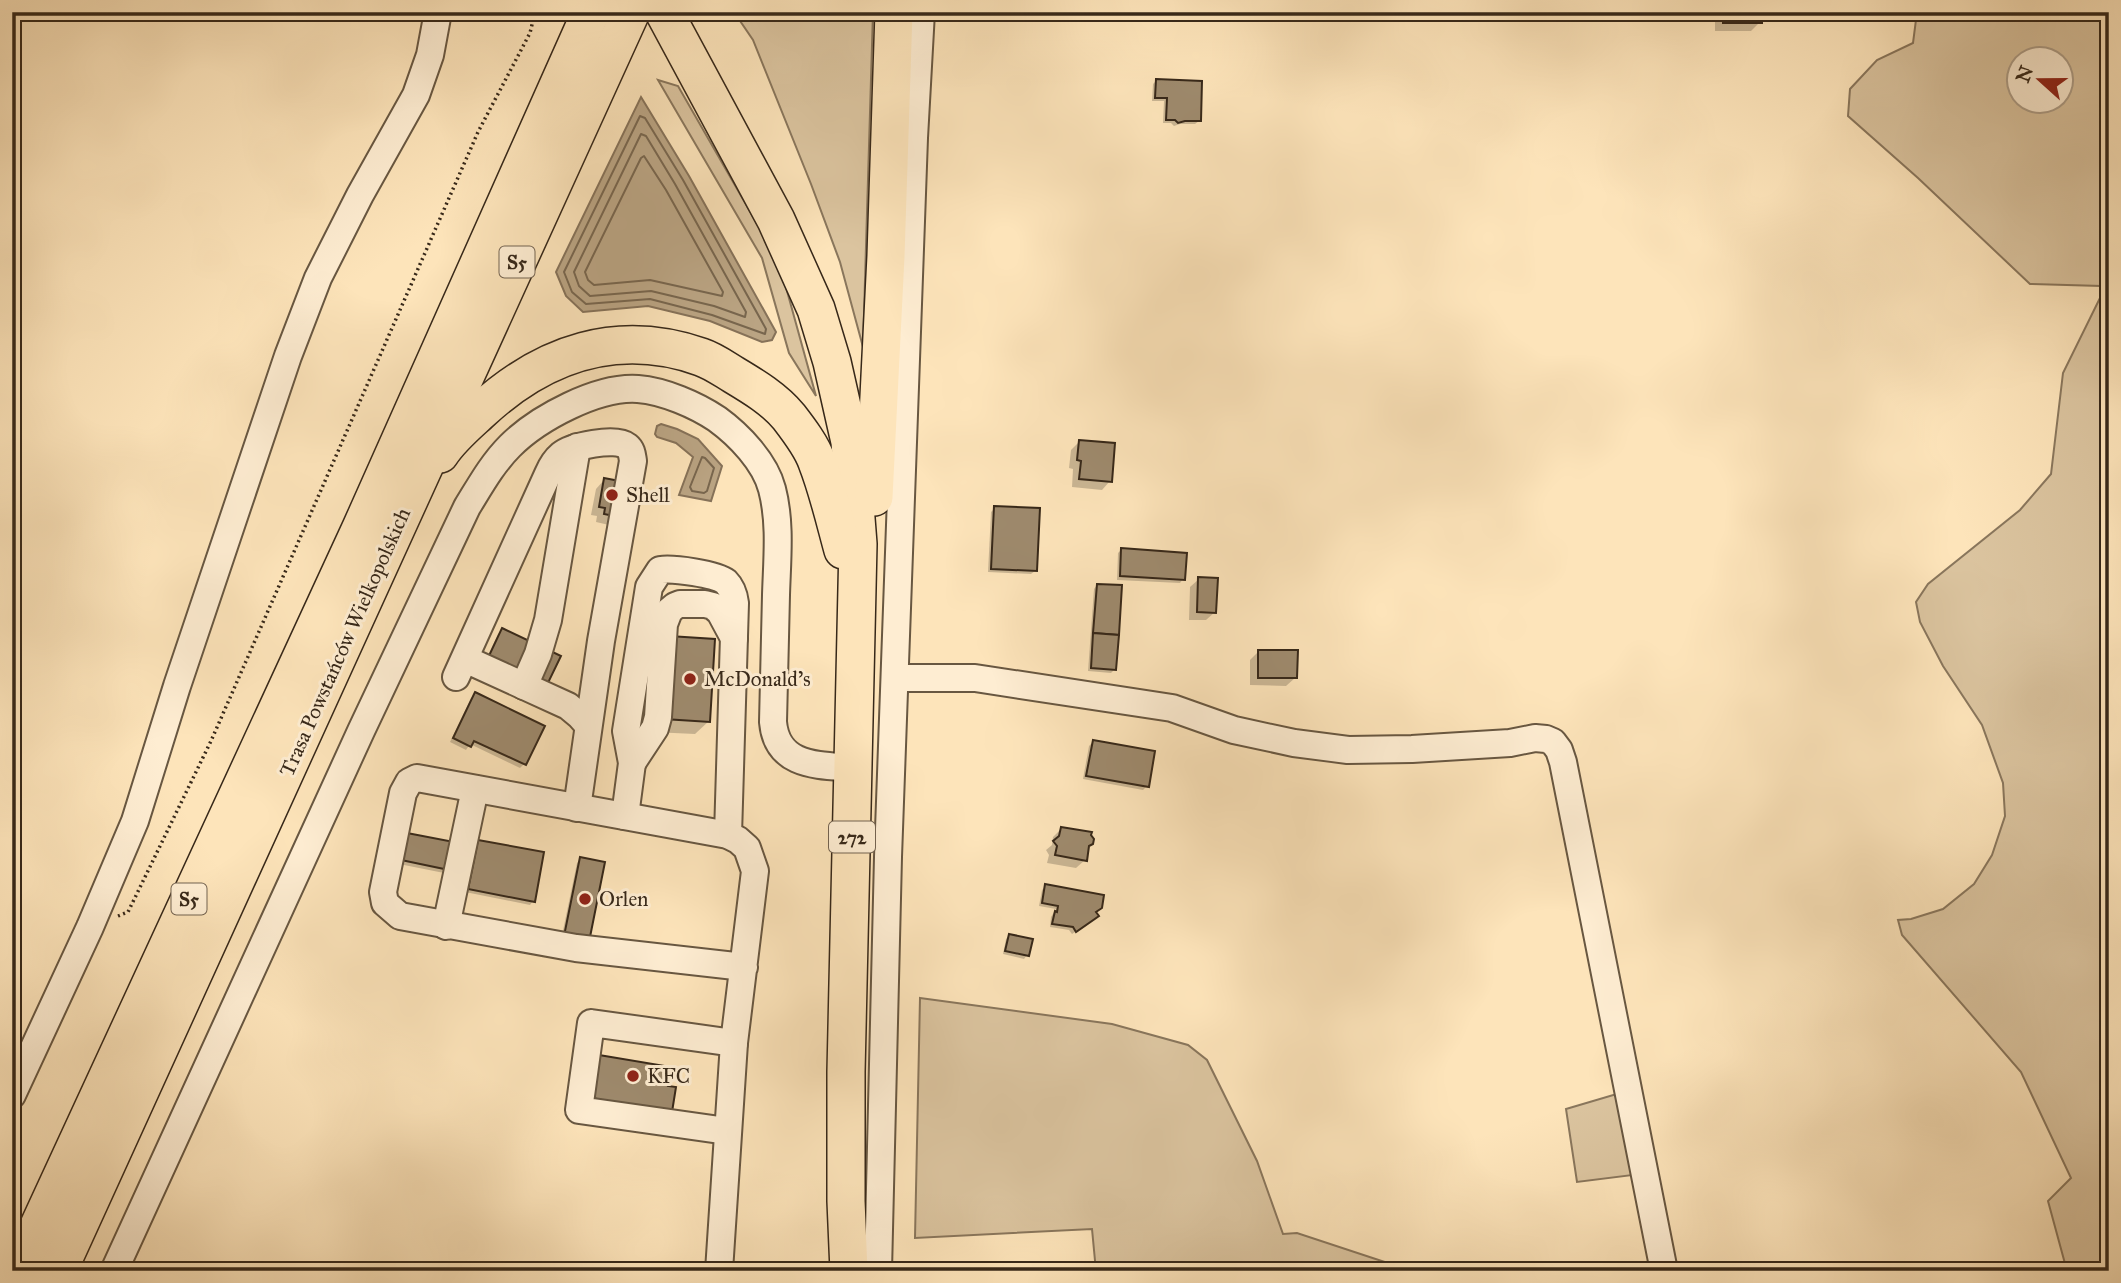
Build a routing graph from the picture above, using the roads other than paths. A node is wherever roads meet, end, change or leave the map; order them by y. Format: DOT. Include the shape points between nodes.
graph roads {
  1 [pos="438,12"];
  2 [pos="591,12"];
  3 [pos="631,12"];
  4 [pos="663,12"];
  5 [pos="894,12"];
  6 [pos="921,12"];
  7 [pos="577,447"];
  8 [pos="405,512"];
  9 [pos="857,601"];
  10 [pos="734,638"];
  11 [pos="895,678"];
  12 [pos="524,686"];
  13 [pos="588,725"];
  14 [pos="632,763"];
  15 [pos="853,768"];
  16 [pos="475,789"];
  17 [pos="577,808"];
  18 [pos="625,816"];
  19 [pos="728,835"];
  20 [pos="446,926"];
  21 [pos="744,967"];
  22 [pos="734,1043"];
  23 [pos="12,1095"];
  24 [pos="727,1130"];
  25 [pos="18,1271"];
  26 [pos="58,1271"];
  27 [pos="114,1271"];
  28 [pos="719,1271"];
  29 [pos="849,1271"];
  30 [pos="878,1271"];
  31 [pos="1664,1271"];
  1 -- 23 [label="street" via="416,95 313,289 135,821"];
  2 -- 25 [label="highway, Trasa Powstańców Wielkopolskich / S5" via="361,528"];
  3 -- 8 [label="highway, Trasa Powstańców Wielkopolskich / S5"];
  4 -- 9 [label="highway" via="776,220 816,309 850,442 858,544"];
  5 -- 9 [label="highway" via="872,548"];
  6 -- 11 [label="street"];
  7 -- 12 [label="street" via="548,620"];
  7 -- 12 [label="street" via="553,464 461,668"];
  7 -- 13 [label="street" via="621,443 630,449 633,461"];
  8 -- 9 [label="highway" via="442,449 494,399 526,376 593,348 652,345 704,358 764,393 788,416 817,460"];
  8 -- 26 [label="highway, Trasa Powstańców Wielkopolskich / S5"];
  9 -- 15 [label="highway, 272"];
  10 -- 14 [label="street" via="709,593 681,591 671,599 664,624 658,718"];
  10 -- 14 [label="street" via="735,603 726,582 660,570 649,587 626,731"];
  10 -- 19 [label="street"];
  11 -- 30 [label="street"];
  11 -- 31 [label="street" via="975,678 1158,706 1234,730 1348,750 1535,738 1553,742 1563,762"];
  12 -- 13 [label="street" via="568,706"];
  13 -- 17 [label="street"];
  14 -- 18 [label="street"];
  15 -- 27 [label="street" via="794,759 774,737 778,541 772,488 754,453 701,408 638,389 601,394 534,426 510,446 467,507"];
  15 -- 29 [label="highway, 272" via="846,1072"];
  16 -- 17 [label="street"];
  16 -- 20 [label="street"];
  16 -- 20 [label="street" via="417,778 409,782 391,849 385,903 400,916"];
  17 -- 18 [label="street"];
  18 -- 19 [label="street"];
  19 -- 21 [label="street" via="747,848 755,871"];
  20 -- 21 [label="street" via="576,948"];
  21 -- 22 [label="street"];
  22 -- 24 [label="street"];
  22 -- 24 [label="street" via="592,1023 579,1110"];
  24 -- 28 [label="street"];
}
